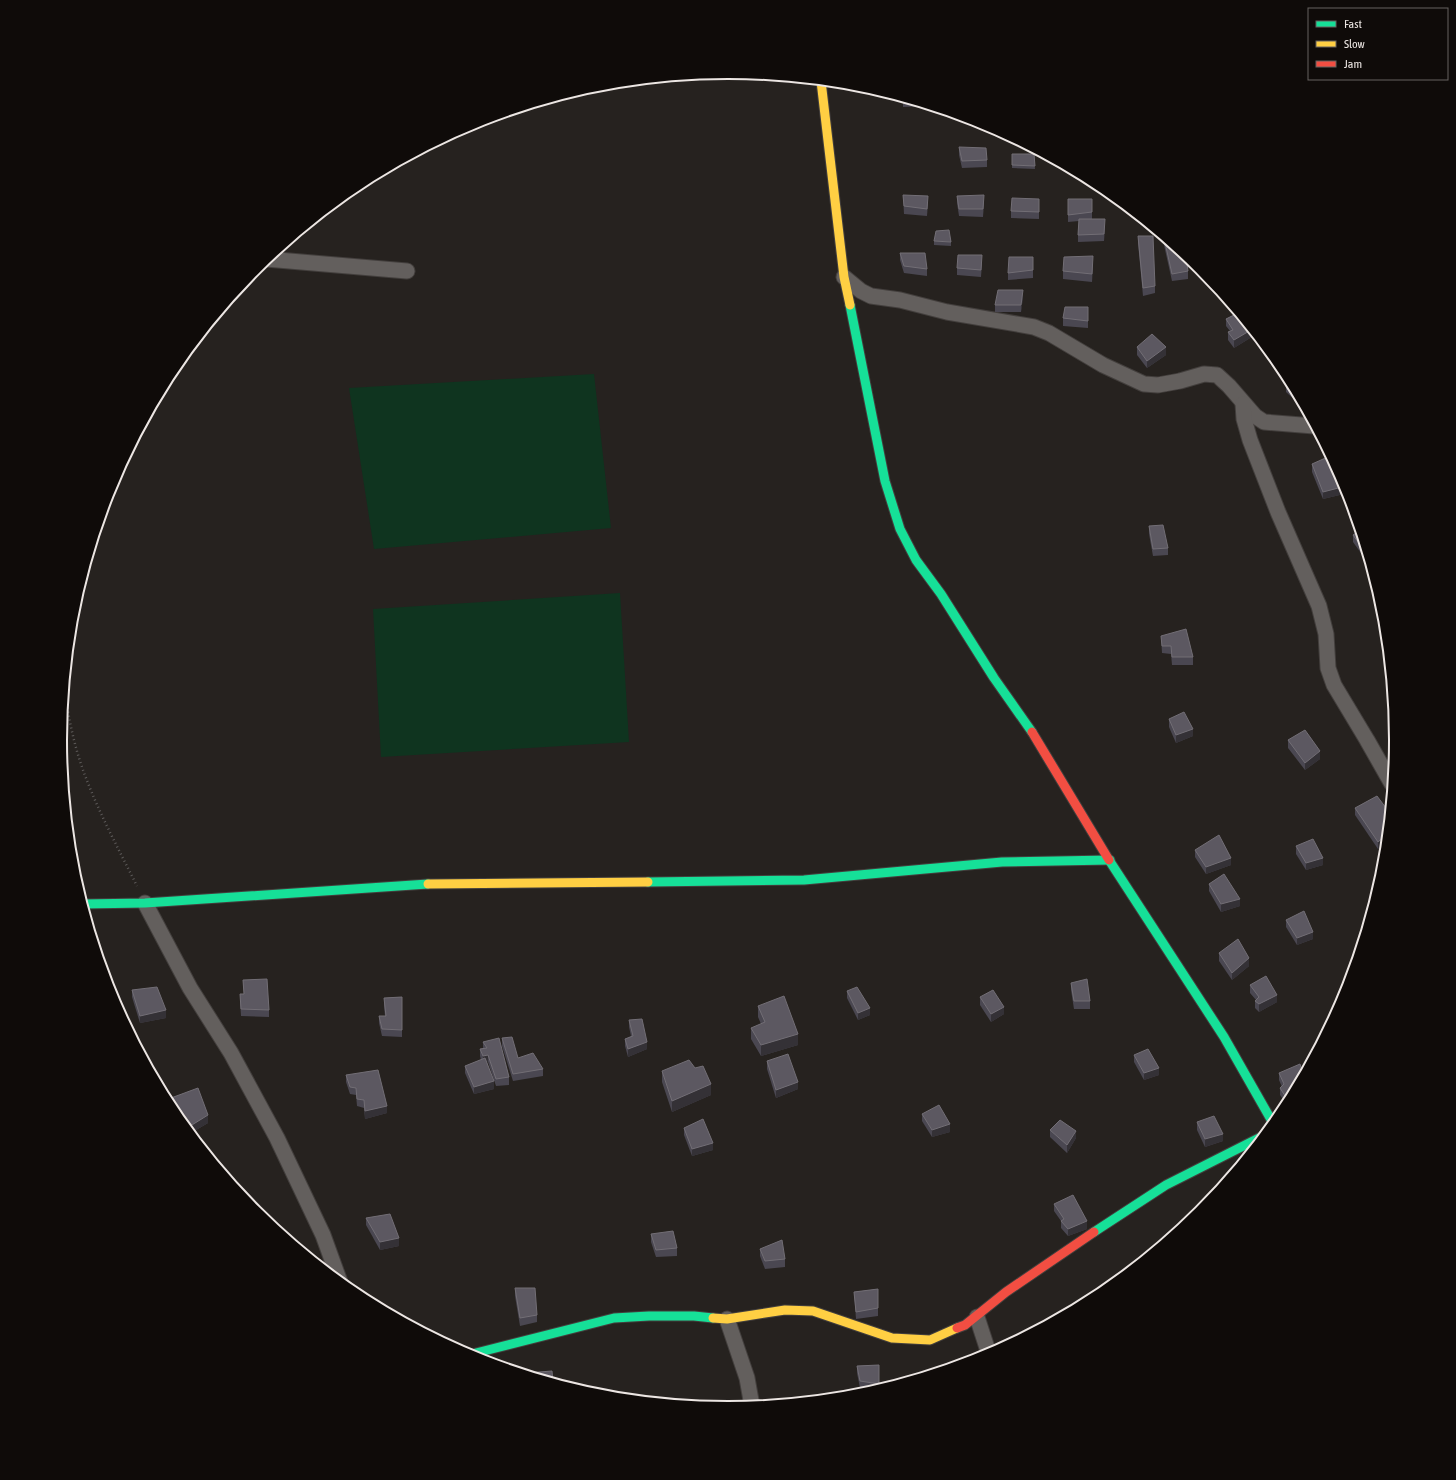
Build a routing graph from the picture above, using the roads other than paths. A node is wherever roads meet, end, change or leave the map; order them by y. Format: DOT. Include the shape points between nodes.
graph roads {
  1 [pos="822,86"];
  2 [pos="275,260"];
  3 [pos="406,271"];
  4 [pos="844,277"];
  5 [pos="1243,404"];
  6 [pos="1309,426"];
  7 [pos="1388,777"];
  8 [pos="1110,860"];
  9 [pos="145,903"];
  10 [pos="88,904"];
  11 [pos="1270,1118"];
  12 [pos="1253,1141"];
  13 [pos="337,1272"];
  14 [pos="977,1317"];
  15 [pos="727,1319"];
  16 [pos="987,1348"];
  17 [pos="479,1352"];
  18 [pos="751,1400"];
  1 -- 4 [label="street"];
  2 -- 3 [label="street"];
  4 -- 5 [label="street" via="871,296 1034,327 1144,384 1158,385 1204,374 1217,375"];
  4 -- 8 [label="street" via="885,481 900,529 916,560 1040,744"];
  5 -- 6 [label="street" via="1264,422"];
  5 -- 7 [label="street" via="1250,440 1319,606 1326,634 1328,668 1334,685"];
  8 -- 9 [label="street" via="1002,862 804,880 415,884"];
  8 -- 11 [label="street" via="1224,1037"];
  9 -- 10 [label="street"];
  9 -- 13 [label="street" via="190,988 231,1053 277,1138 324,1235"];
  12 -- 14 [label="street" via="1166,1185 1006,1292"];
  14 -- 15 [label="street" via="930,1340 892,1338 813,1311 785,1310"];
  14 -- 16 [label="street"];
  15 -- 17 [label="street" via="671,1316 614,1318"];
  15 -- 18 [label="street" via="747,1378"];
}
